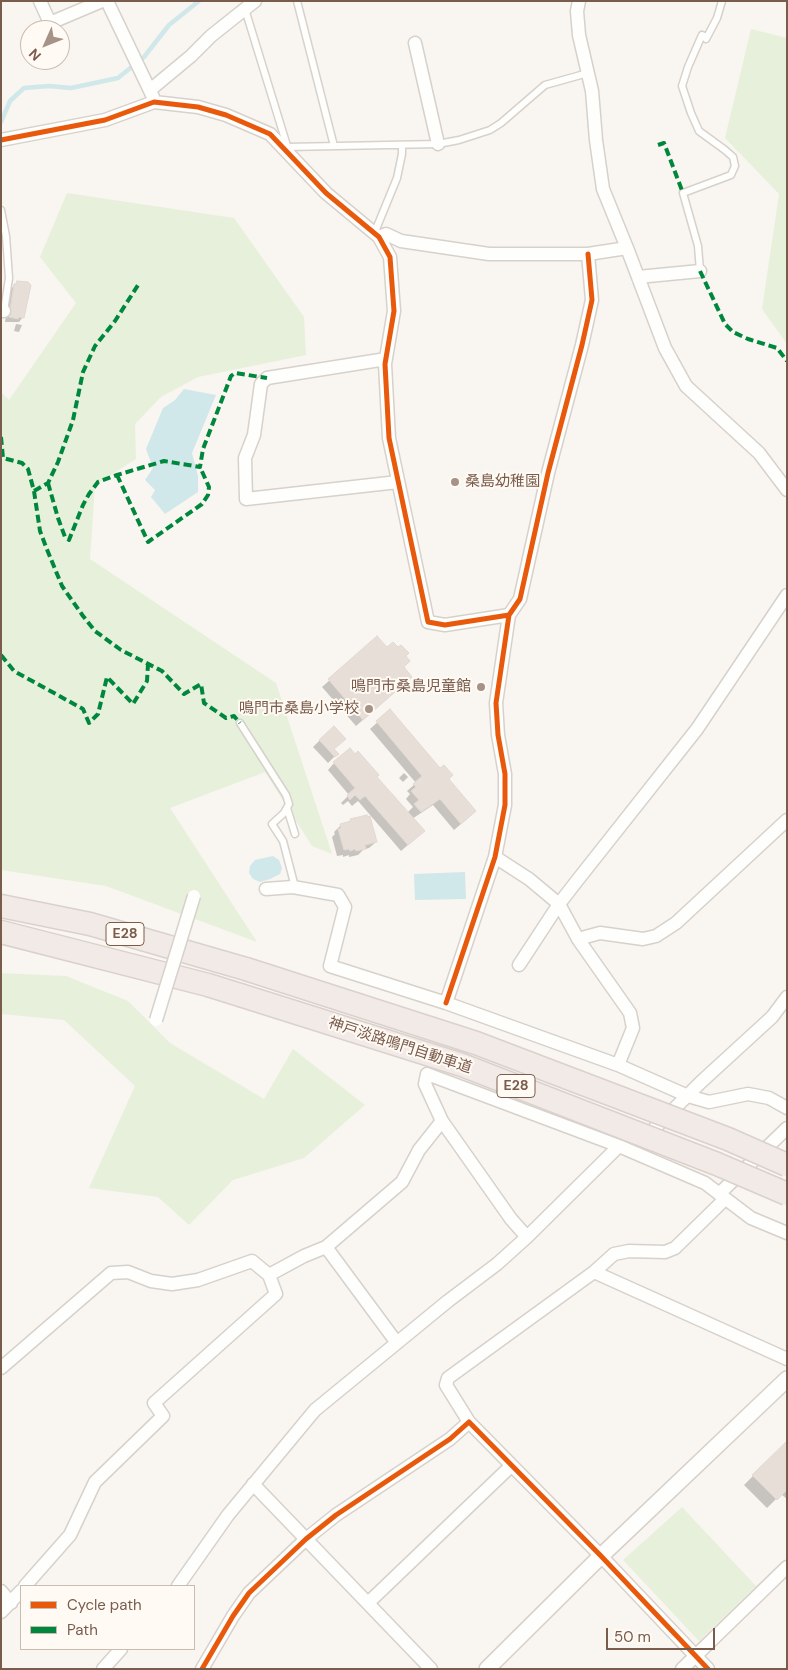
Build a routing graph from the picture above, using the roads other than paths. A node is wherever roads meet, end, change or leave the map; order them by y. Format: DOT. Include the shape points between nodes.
graph roads {
  1 [pos="40,1"];
  2 [pos="102,1"];
  3 [pos="107,1"];
  4 [pos="297,1"];
  5 [pos="579,1"];
  6 [pos="722,1"];
  7 [pos="250,5"];
  8 [pos="415,43"];
  9 [pos="589,73"];
  10 [pos="152,96"];
  11 [pos="1,140"];
  12 [pos="438,144"];
  13 [pos="402,145"];
  14 [pos="334,146"];
  15 [pos="288,150"];
  16 [pos="1,210"];
  17 [pos="377,236"];
  18 [pos="627,248"];
  19 [pos="588,254"];
  20 [pos="700,271"];
  21 [pos="638,277"];
  22 [pos="3,311"];
  23 [pos="386,359"];
  24 [pos="398,482"];
  25 [pos="787,490"];
  26 [pos="787,595"];
  27 [pos="508,615"];
  28 [pos="240,723"];
  29 [pos="287,808"];
  30 [pos="787,820"];
  31 [pos="295,834"];
  32 [pos="495,857"];
  33 [pos="296,887"];
  34 [pos="266,889"];
  35 [pos="194,896"];
  36 [pos="559,904"];
  37 [pos="1,906"];
  38 [pos="1,932"];
  39 [pos="578,939"];
  40 [pos="519,965"];
  41 [pos="787,997"];
  42 [pos="446,1003"];
  43 [pos="156,1020"];
  44 [pos="618,1065"];
  45 [pos="688,1096"];
  46 [pos="787,1108"];
  47 [pos="442,1121"];
  48 [pos="787,1128"];
  49 [pos="619,1146"];
  50 [pos="631,1151"];
  51 [pos="787,1165"];
  52 [pos="787,1194"];
  53 [pos="722,1196"];
  54 [pos="787,1233"];
  55 [pos="527,1237"];
  56 [pos="326,1247"];
  57 [pos="594,1272"];
  58 [pos="269,1275"];
  59 [pos="397,1343"];
  60 [pos="787,1359"];
  61 [pos="1,1368"];
  62 [pos="787,1378"];
  63 [pos="469,1422"];
  64 [pos="511,1466"];
  65 [pos="253,1484"];
  66 [pos="306,1539"];
  67 [pos="601,1556"];
  68 [pos="787,1567"];
  69 [pos="27,1585"];
  70 [pos="179,1585"];
  71 [pos="1,1591"];
  72 [pos="20,1592"];
  73 [pos="11,1603"];
  74 [pos="368,1603"];
  75 [pos="1,1612"];
  76 [pos="120,1650"];
  77 [pos="696,1656"];
  78 [pos="103,1669"];
  79 [pos="202,1669"];
  80 [pos="431,1669"];
  81 [pos="487,1669"];
  82 [pos="682,1669"];
  83 [pos="708,1669"];
  1 -- 2 [label="street" via="50,24"];
  3 -- 10 [label="street"];
  4 -- 14 [label="lane"];
  5 -- 9 [label="street" via="579,36"];
  6 -- 20 [label="lane" via="707,37 704,42 700,41 682,86 699,131 726,150 735,166 731,175 683,193 698,246"];
  7 -- 10 [label="street" via="211,36"];
  7 -- 15 [label="lane"];
  8 -- 12 [label="street"];
  9 -- 12 [label="lane" via="545,85 490,130"];
  9 -- 18 [label="street" via="603,189"];
  10 -- 11 [label="street" via="105,120"];
  10 -- 15 [label="street" via="226,114 270,134"];
  12 -- 13 [label="lane"];
  13 -- 14 [label="lane"];
  13 -- 17 [label="lane" via="397,178"];
  14 -- 15 [label="lane"];
  15 -- 17 [label="street" via="326,193"];
  16 -- 22 [label="lane" via="9,278"];
  17 -- 19 [label="street" via="386,234 401,240 489,254"];
  17 -- 23 [label="street" via="390,257 394,311"];
  18 -- 19 [label="street"];
  18 -- 21 [label="street"];
  19 -- 27 [label="street" via="592,300 548,472 520,599"];
  20 -- 21 [label="street"];
  21 -- 25 [label="street" via="665,348 686,386 759,453"];
  23 -- 24 [label="street" via="389,438"];
  23 -- 24 [label="street" via="267,378 260,384 254,435 246,458 246,499"];
  24 -- 27 [label="street" via="428,622 445,626"];
  26 -- 36 [label="street" via="697,729"];
  27 -- 32 [label="street" via="496,703 505,774 505,805"];
  28 -- 29 [label="lane" via="286,795"];
  29 -- 31 [label="lane"];
  29 -- 33 [label="lane" via="272,824 283,841"];
  30 -- 39 [label="street" via="676,923 656,936 643,939 600,933"];
  32 -- 36 [label="street"];
  32 -- 42 [label="street"];
  33 -- 34 [label="street"];
  33 -- 42 [label="street" via="338,895 345,906 330,966"];
  35 -- 43 [label="street, bridge"];
  36 -- 39 [label="street"];
  36 -- 40 [label="street"];
  37 -- 51 [label="highway, 神戸淡路鳴門自動車道 / E28, bridge" via="90,924 246,969 476,1043 728,1139"];
  38 -- 52 [label="highway, 神戸淡路鳴門自動車道 / E28, bridge" via="208,984 462,1065"];
  39 -- 44 [label="street" via="630,1013 633,1028"];
  41 -- 45 [label="street" via="772,1017"];
  42 -- 44 [label="street"];
  44 -- 45 [label="street"];
  45 -- 46 [label="street" via="709,1102 748,1094 769,1098"];
  45 -- 50 [label="street"];
  47 -- 49 [label="street" via="425,1084 427,1074"];
  47 -- 55 [label="street"];
  47 -- 56 [label="street" via="419,1150 402,1182"];
  48 -- 53 [label="street"];
  49 -- 50 [label="street"];
  49 -- 55 [label="street"];
  50 -- 53 [label="street" via="705,1183"];
  53 -- 54 [label="street" via="751,1218"];
  53 -- 57 [label="street" via="675,1248 665,1252 614,1254"];
  55 -- 59 [label="street"];
  56 -- 58 [label="street"];
  56 -- 59 [label="street"];
  57 -- 60 [label="street"];
  57 -- 63 [label="street" via="448,1378 446,1385"];
  58 -- 61 [label="street" via="252,1261 198,1280 172,1284 151,1281 128,1272 111,1273"];
  58 -- 69 [label="street" via="276,1294 154,1403 163,1416 95,1482 70,1535"];
  59 -- 65 [label="street" via="315,1410"];
  62 -- 67 [label="street"];
  63 -- 64 [label="street"];
  63 -- 66 [label="street" via="450,1439 336,1515"];
  64 -- 67 [label="street"];
  64 -- 74 [label="street"];
  65 -- 66 [label="street"];
  65 -- 70 [label="street"];
  66 -- 74 [label="street"];
  66 -- 79 [label="street" via="249,1593"];
  67 -- 77 [label="street"];
  67 -- 81 [label="street"];
  68 -- 77 [label="street"];
  71 -- 73 [label="street"];
  72 -- 73 [label="street"];
  73 -- 75 [label="street"];
  74 -- 80 [label="street"];
  76 -- 78 [label="street"];
  77 -- 82 [label="street"];
  77 -- 83 [label="street"];
}
